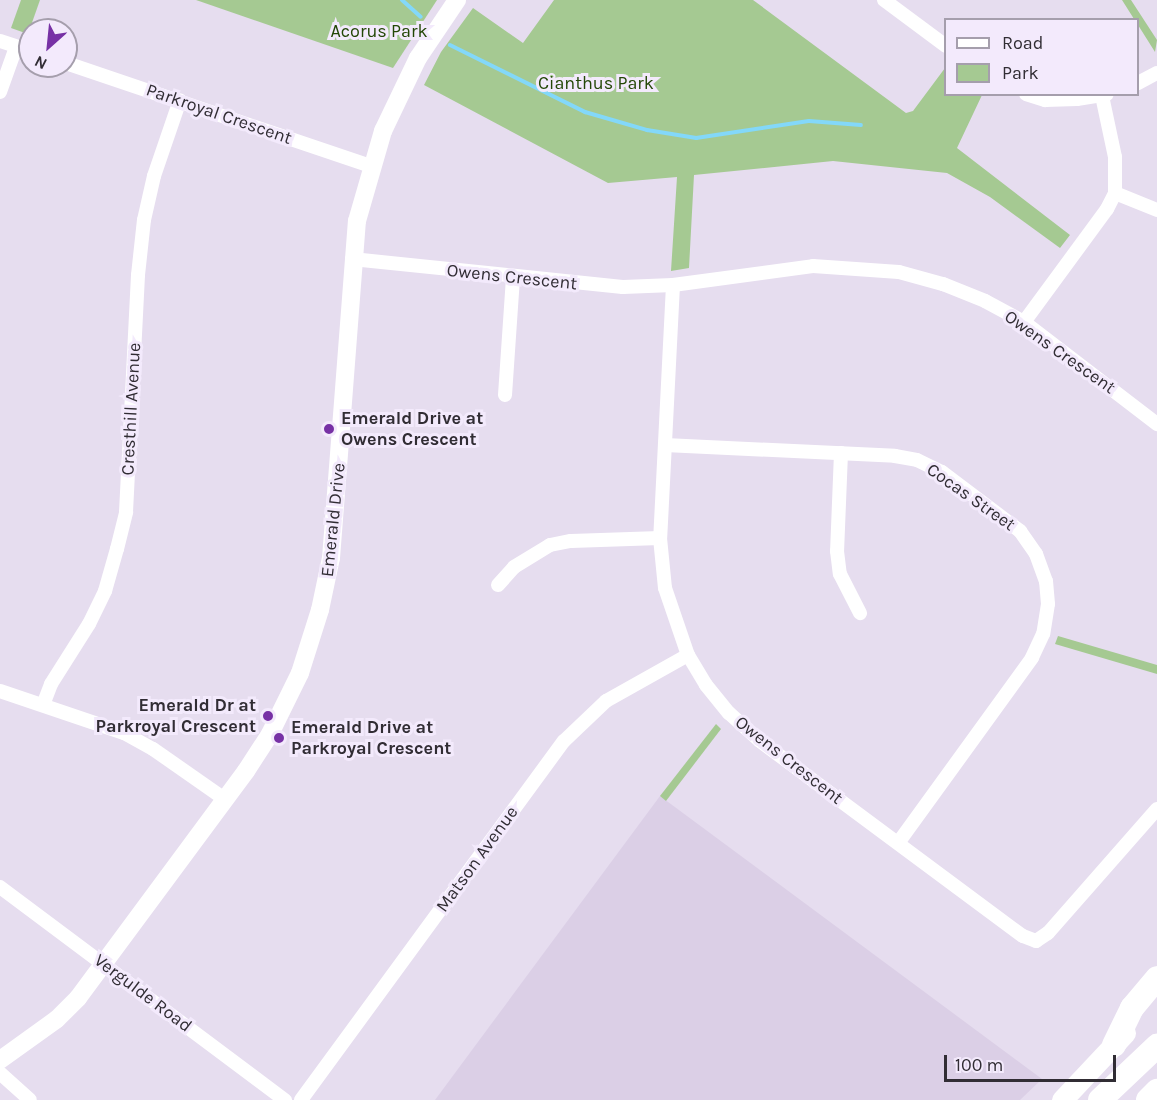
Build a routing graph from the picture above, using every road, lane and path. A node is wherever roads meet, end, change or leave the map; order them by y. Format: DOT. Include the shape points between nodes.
graph roads {
  1 [pos="457,0"];
  2 [pos="884,0"];
  3 [pos="0,41"];
  4 [pos="944,45"];
  5 [pos="16,46"];
  6 [pos="78,67"];
  7 [pos="1157,72"];
  8 [pos="1139,82"];
  9 [pos="0,92"];
  10 [pos="1032,96"];
  11 [pos="1092,96"];
  12 [pos="1104,96"];
  13 [pos="180,100"];
  14 [pos="371,166"];
  15 [pos="1115,193"];
  16 [pos="1157,210"];
  17 [pos="352,259"];
  18 [pos="513,277"];
  19 [pos="673,285"];
  20 [pos="1024,322"];
  21 [pos="506,395"];
  22 [pos="1157,424"];
  23 [pos="665,445"];
  24 [pos="841,453"];
  25 [pos="660,538"];
  26 [pos="498,585"];
  27 [pos="860,613"];
  28 [pos="688,655"];
  29 [pos="0,690"];
  30 [pos="43,705"];
  31 [pos="226,800"];
  32 [pos="1157,809"];
  33 [pos="898,843"];
  34 [pos="0,887"];
  35 [pos="103,964"];
  36 [pos="1157,978"];
  37 [pos="1157,997"];
  38 [pos="1114,1045"];
  39 [pos="1157,1046"];
  40 [pos="0,1060"];
  41 [pos="0,1073"];
  42 [pos="1157,1091"];
  43 [pos="30,1100"];
  44 [pos="285,1100"];
  45 [pos="301,1100"];
  46 [pos="1062,1100"];
  47 [pos="1100,1100"];
  48 [pos="1148,1100"];
  1 -- 14 [label="street, Emerald Drive" via="418,58"];
  2 -- 4 [label="street"];
  3 -- 5 [label="street"];
  5 -- 9 [label="street"];
  6 -- 13 [label="street, Parkroyal Crescent"];
  7 -- 8 [label="street"];
  10 -- 11 [label="street" via="1045,100"];
  12 -- 15 [label="street" via="1115,157"];
  13 -- 14 [label="street, Parkroyal Crescent"];
  13 -- 30 [label="street, Cresthill Avenue" via="144,219 126,512 105,591 51,684"];
  14 -- 17 [label="street, Emerald Drive"];
  15 -- 16 [label="street"];
  15 -- 20 [label="street"];
  17 -- 18 [label="street, Owens Crescent"];
  17 -- 31 [label="street, Emerald Drive" via="336,508 324,592 309,647 288,699"];
  18 -- 19 [label="street, Owens Crescent" via="623,287"];
  18 -- 21 [label="street"];
  19 -- 20 [label="street, Owens Crescent" via="813,266 898,272 953,288"];
  19 -- 23 [label="street, Owens Crescent"];
  20 -- 22 [label="street, Owens Crescent"];
  23 -- 24 [label="street, Cocas Street"];
  23 -- 25 [label="street, Owens Crescent"];
  24 -- 27 [label="street" via="837,551 840,574"];
  24 -- 33 [label="street, Cocas Street" via="917,460 942,472 1020,531 1036,554 1046,582 1048,604 1032,658"];
  25 -- 26 [label="street" via="550,545 514,567"];
  25 -- 28 [label="street, Owens Crescent" via="665,588"];
  28 -- 33 [label="street, Owens Crescent" via="723,706 760,741"];
  28 -- 45 [label="street, Matson Avenue" via="606,701 564,741"];
  29 -- 30 [label="street"];
  30 -- 31 [label="street" via="124,733"];
  31 -- 35 [label="street, Emerald Drive"];
  32 -- 33 [label="street, Owens Crescent" via="1048,933 1036,940 1023,936"];
  34 -- 35 [label="street, Vergulde Road"];
  35 -- 40 [label="street, Emerald Drive" via="57,1019"];
  35 -- 44 [label="street, Vergulde Road"];
  36 -- 38 [label="highway" via="1132,1008"];
  37 -- 38 [label="main road"];
  38 -- 46 [label="main road"];
  39 -- 47 [label="highway"];
  41 -- 43 [label="street"];
  42 -- 48 [label="highway"];
}
